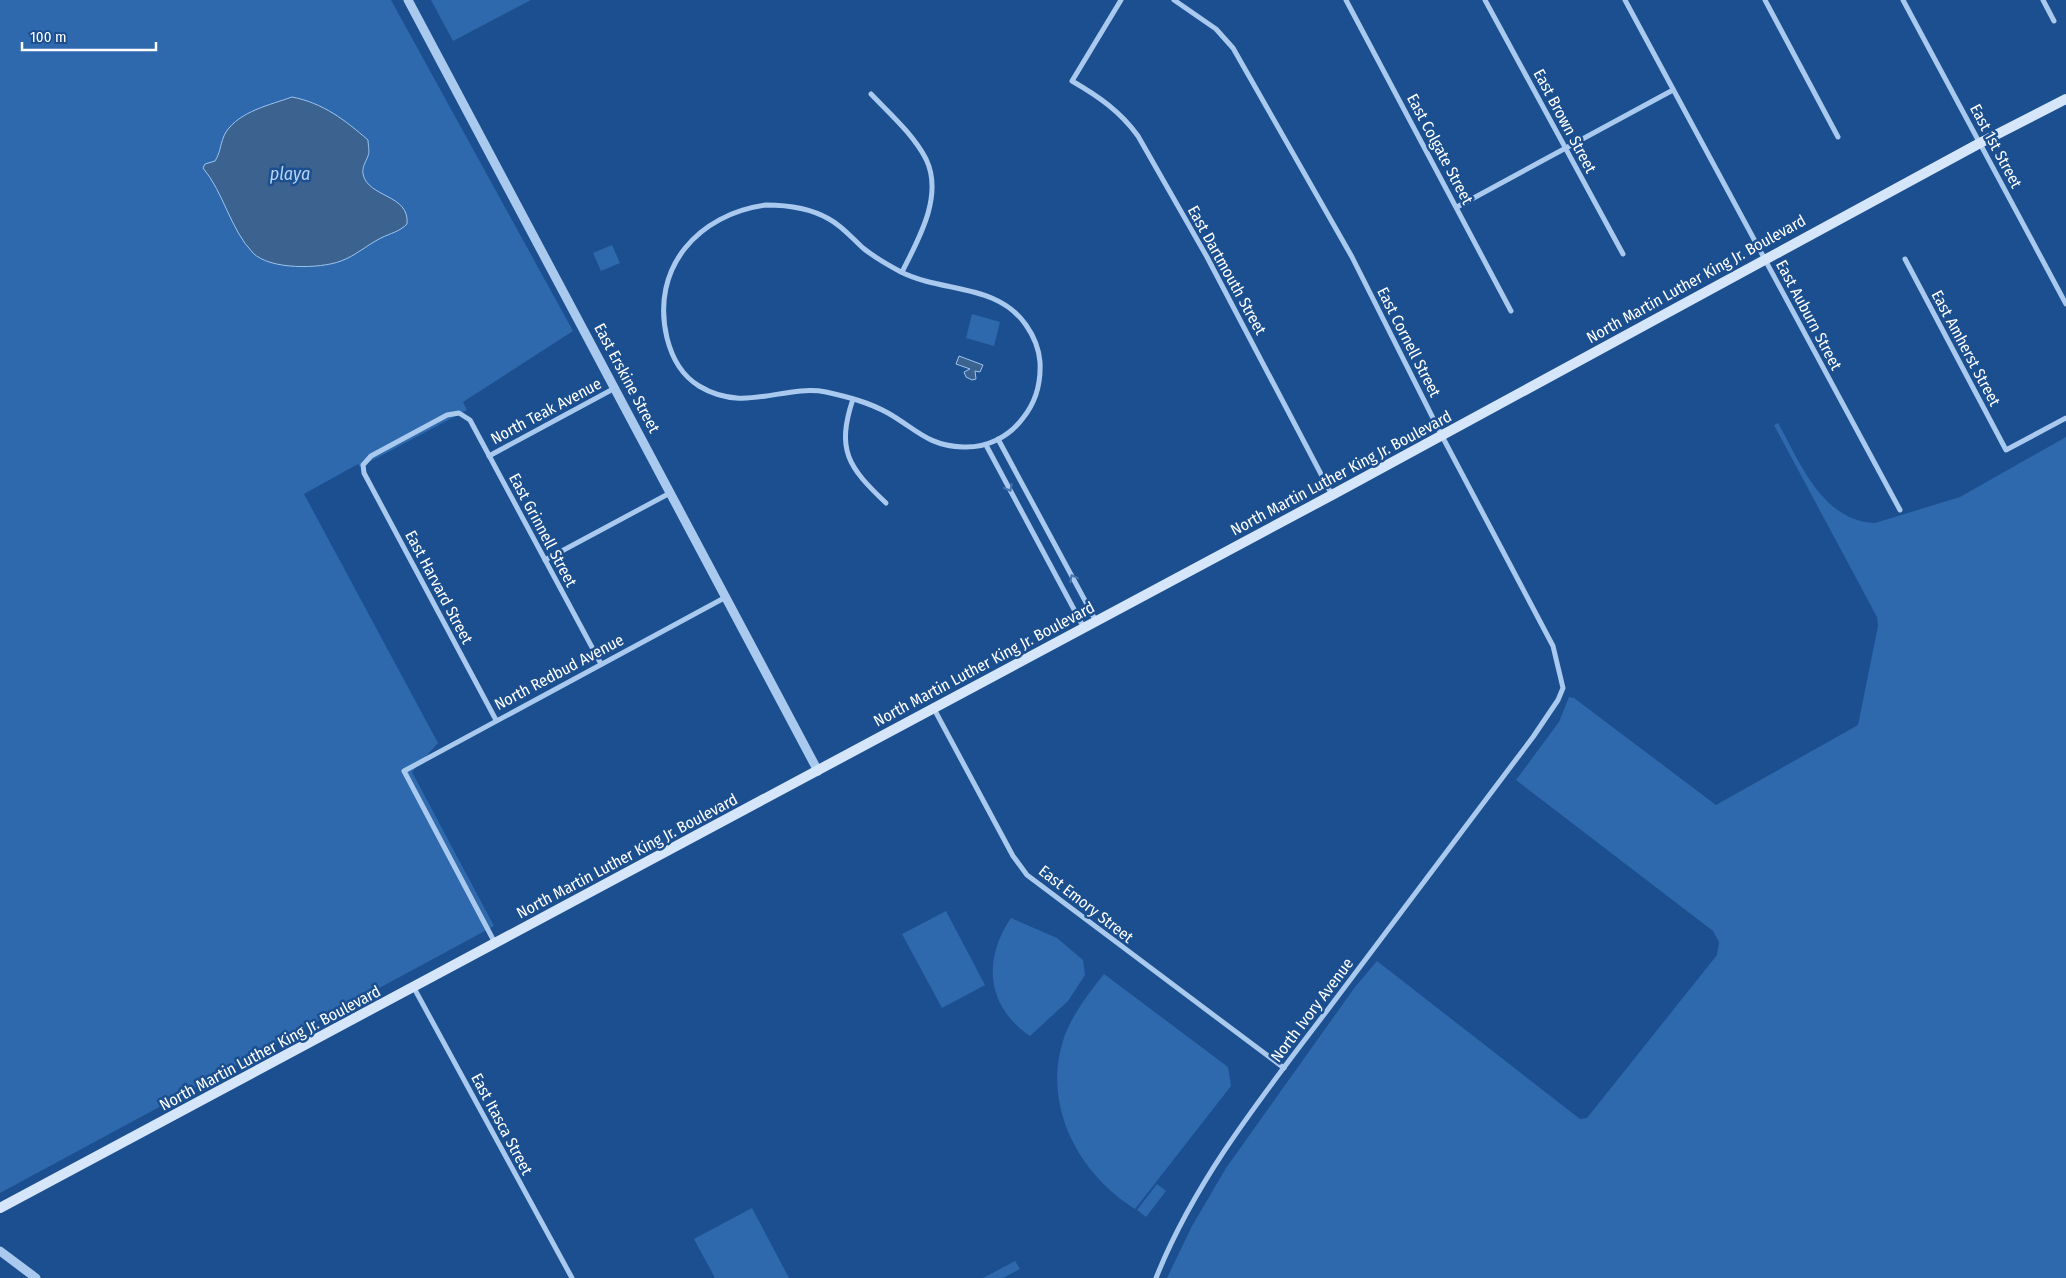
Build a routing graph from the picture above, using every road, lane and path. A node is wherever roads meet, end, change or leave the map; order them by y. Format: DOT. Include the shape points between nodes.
graph roads {
  1 [pos="408,0"];
  2 [pos="1121,0"];
  3 [pos="1174,0"];
  4 [pos="1346,0"];
  5 [pos="1485,0"];
  6 [pos="1625,0"];
  7 [pos="1765,0"];
  8 [pos="1903,0"];
  9 [pos="2043,0"];
  10 [pos="2054,21"];
  11 [pos="1673,90"];
  12 [pos="871,94"];
  13 [pos="2066,100"];
  14 [pos="1838,137"];
  15 [pos="1980,143"];
  16 [pos="1566,149"];
  17 [pos="1457,207"];
  18 [pos="1623,254"];
  19 [pos="1764,259"];
  20 [pos="1905,259"];
  21 [pos="902,272"];
  22 [pos="2066,304"];
  23 [pos="1512,311"];
  24 [pos="615,388"];
  25 [pos="853,398"];
  26 [pos="2066,418"];
  27 [pos="1442,436"];
  28 [pos="998,439"];
  29 [pos="986,445"];
  30 [pos="489,456"];
  31 [pos="363,465"];
  32 [pos="671,492"];
  33 [pos="1332,495"];
  34 [pos="886,503"];
  35 [pos="1900,510"];
  36 [pos="545,560"];
  37 [pos="727,596"];
  38 [pos="1096,621"];
  39 [pos="1084,628"];
  40 [pos="601,664"];
  41 [pos="933,707"];
  42 [pos="496,720"];
  43 [pos="818,770"];
  44 [pos="1508,771"];
  45 [pos="496,944"];
  46 [pos="414,988"];
  47 [pos="1284,1068"];
  48 [pos="0,1208"];
  49 [pos="0,1251"];
  50 [pos="570,1275"];
  51 [pos="36,1278"];
  52 [pos="564,1278"];
  53 [pos="1156,1278"];
  1 -- 24 [label="street, East Erskine Street"];
  2 -- 33 [label="street, East Dartmouth Street" via="1072,81 1113,107 1126,118 1138,136 1207,257"];
  3 -- 27 [label="street, East Cornell Street" via="1216,29 1240,59 1352,257"];
  4 -- 17 [label="street, East Colgate Street"];
  5 -- 16 [label="street, East Brown Street"];
  6 -- 11 [label="street, East Auburn Street"];
  7 -- 14 [label="street"];
  8 -- 15 [label="street, East 1st Street"];
  9 -- 10 [label="street"];
  11 -- 16 [label="street"];
  11 -- 19 [label="street, East Auburn Street"];
  12 -- 21 [label="street" via="917,146 930,170 927,217"];
  13 -- 15 [label="main road, North Martin Luther King Jr. Boulevard"];
  15 -- 19 [label="main road, North Martin Luther King Jr. Boulevard"];
  15 -- 22 [label="street, East 1st Street"];
  16 -- 17 [label="street"];
  16 -- 18 [label="street, East Brown Street"];
  17 -- 23 [label="street, East Colgate Street"];
  19 -- 27 [label="main road, North Martin Luther King Jr. Boulevard"];
  19 -- 35 [label="street, East Auburn Street"];
  20 -- 26 [label="street, East Amherst Street" via="2006,450"];
  21 -- 25 [label="street" via="865,249 830,219 800,208 766,205 739,210 704,228 679,257 667,281 664,319 671,352 681,370 702,388 741,399 808,391"];
  21 -- 28 [label="street" via="935,285 996,298 1016,312 1030,330 1040,357 1038,389 1023,418"];
  24 -- 30 [label="street, North Teak Avenue"];
  24 -- 32 [label="street, East Erskine Street"];
  25 -- 29 [label="street" via="887,413 934,443 962,448"];
  25 -- 34 [label="street" via="845,425 847,450 860,477"];
  27 -- 33 [label="main road, North Martin Luther King Jr. Boulevard"];
  27 -- 44 [label="street, East Cornell Street" via="1558,659 1563,688 1558,700"];
  28 -- 29 [label="street"];
  38 -- 28 [label="street, one-way"];
  29 -- 39 [label="street, one-way"];
  30 -- 31 [label="street, East Grinnell Street" via="470,420 459,413 447,414 371,456"];
  30 -- 36 [label="street, East Grinnell Street"];
  31 -- 42 [label="street, East Harvard Street" via="371,487"];
  32 -- 36 [label="street"];
  32 -- 37 [label="street, East Erskine Street"];
  33 -- 38 [label="main road, North Martin Luther King Jr. Boulevard"];
  36 -- 40 [label="street, East Grinnell Street"];
  37 -- 40 [label="street, North Redbud Avenue"];
  37 -- 43 [label="street, East Erskine Street"];
  38 -- 39 [label="main road, North Martin Luther King Jr. Boulevard"];
  39 -- 41 [label="main road, North Martin Luther King Jr. Boulevard"];
  40 -- 42 [label="street, North Redbud Avenue"];
  41 -- 43 [label="main road, North Martin Luther King Jr. Boulevard"];
  41 -- 47 [label="street, East Emory Street" via="1013,856 1027,875"];
  42 -- 45 [label="street, North Redbud Avenue" via="404,771"];
  43 -- 45 [label="main road, North Martin Luther King Jr. Boulevard"];
  44 -- 47 [label="street, North Ivory Avenue"];
  45 -- 46 [label="main road, North Martin Luther King Jr. Boulevard"];
  46 -- 48 [label="main road, North Martin Luther King Jr. Boulevard"];
  46 -- 50 [label="street, East Itasca Street"];
  47 -- 53 [label="street, North Ivory Avenue" via="1206,1180 1175,1235"];
  49 -- 51 [label="street"];
  50 -- 52 [label="street"];
}
